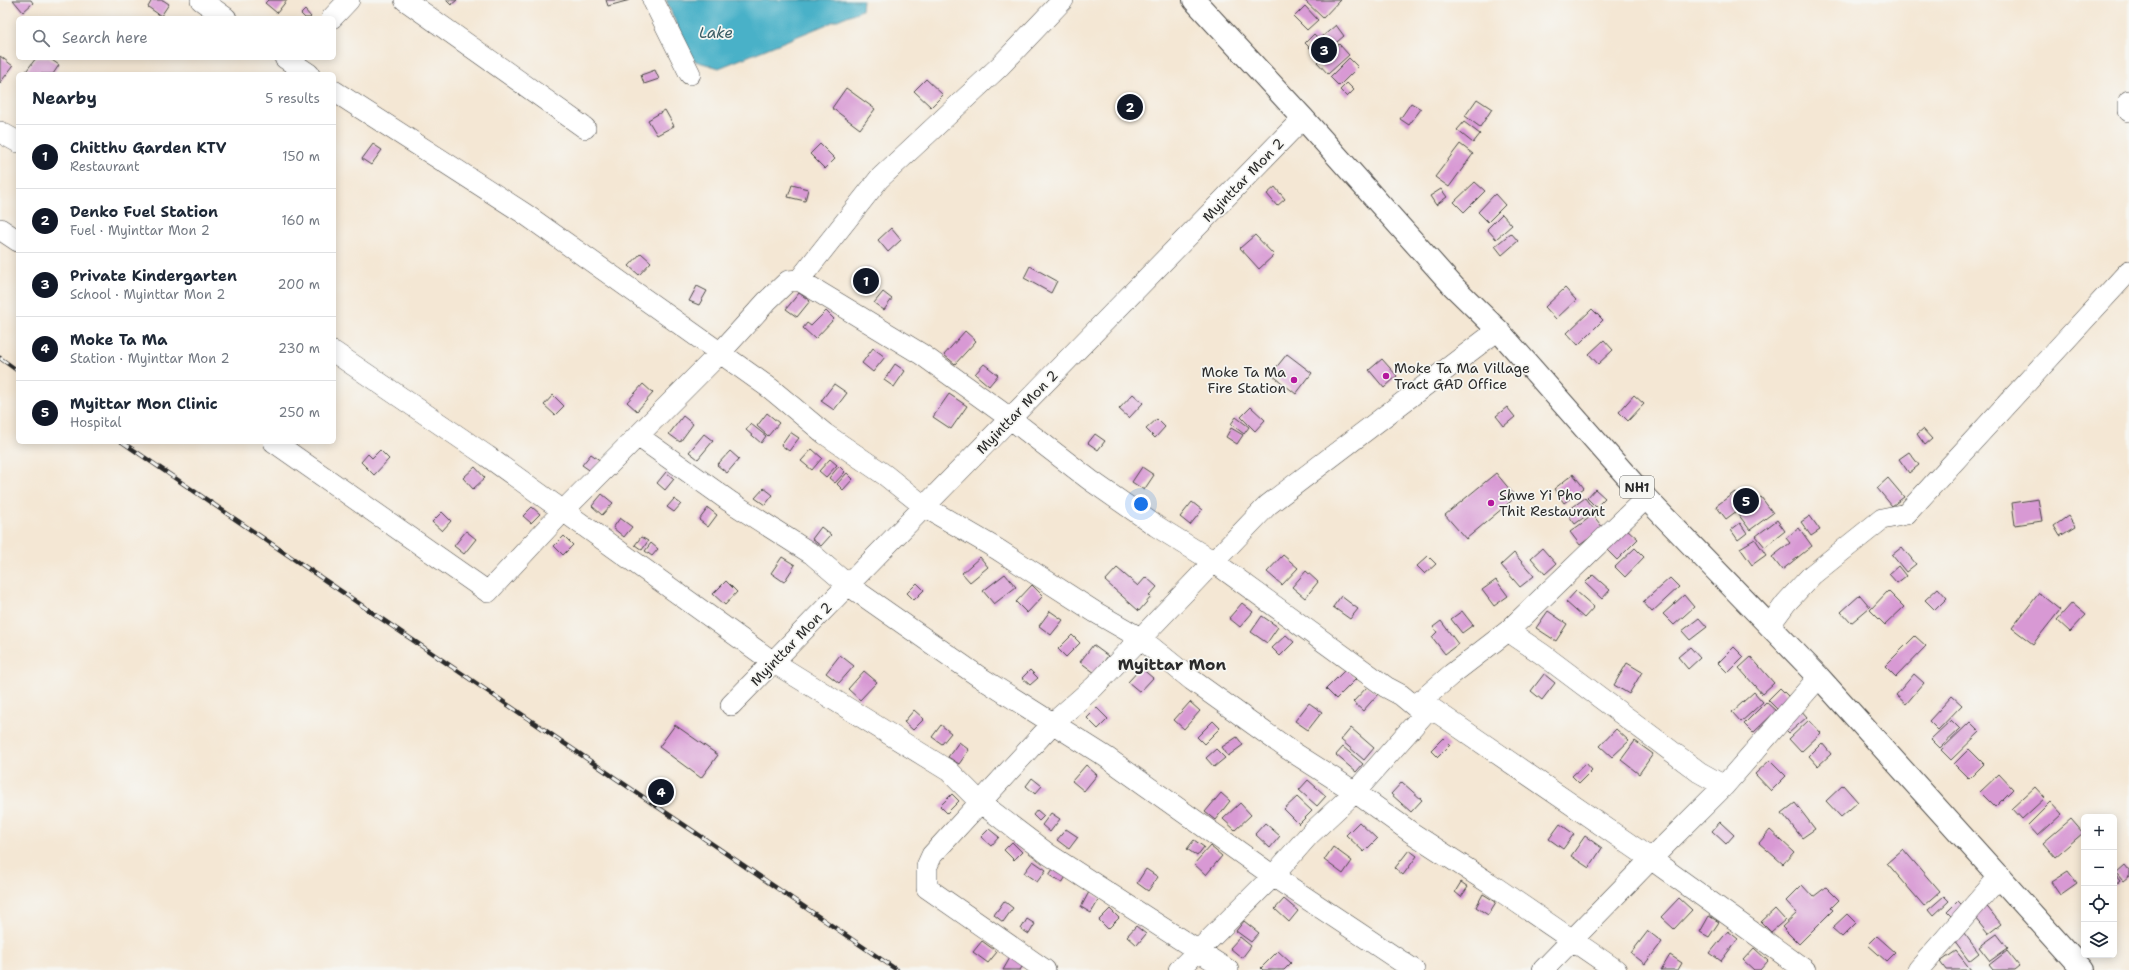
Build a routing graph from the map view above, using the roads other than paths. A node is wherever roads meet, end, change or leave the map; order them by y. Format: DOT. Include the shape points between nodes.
graph roads {
  1 [pos="201,0"];
  2 [pos="349,0"];
  3 [pos="405,0"];
  4 [pos="654,0"];
  5 [pos="1063,0"];
  6 [pos="1194,0"];
  7 [pos="223,16"];
  8 [pos="334,16"];
  9 [pos="291,60"];
  10 [pos="306,72"];
  11 [pos="690,74"];
  12 [pos="336,92"];
  13 [pos="2129,101"];
  14 [pos="2129,111"];
  15 [pos="1303,118"];
  16 [pos="584,128"];
  17 [pos="0,132"];
  18 [pos="16,141"];
  19 [pos="0,229"];
  20 [pos="16,240"];
  21 [pos="2129,271"];
  22 [pos="799,280"];
  23 [pos="1498,330"];
  24 [pos="336,353"];
  25 [pos="719,354"];
  26 [pos="1011,419"];
  27 [pos="638,436"];
  28 [pos="277,444"];
  29 [pos="1646,498"];
  30 [pos="925,507"];
  31 [pos="564,512"];
  32 [pos="1214,562"];
  33 [pos="848,585"];
  34 [pos="1769,626"];
  35 [pos="1508,631"];
  36 [pos="1140,638"];
  37 [pos="773,662"];
  38 [pos="1819,677"];
  39 [pos="731,705"];
  40 [pos="1423,707"];
  41 [pos="1053,724"];
  42 [pos="1724,786"];
  43 [pos="1355,792"];
  44 [pos="981,803"];
  45 [pos="1650,859"];
  46 [pos="1273,876"];
  47 [pos="2000,876"];
  48 [pos="1572,941"];
  49 [pos="1198,950"];
  50 [pos="1045,970"];
  51 [pos="1179,970"];
  52 [pos="1228,970"];
  53 [pos="1414,970"];
  54 [pos="1543,970"];
  55 [pos="1616,970"];
  56 [pos="1805,970"];
  57 [pos="1918,970"];
  58 [pos="2083,970"];
  1 -- 7 [label="street"];
  2 -- 8 [label="street"];
  3 -- 16 [label="street"];
  4 -- 11 [label="street"];
  5 -- 22 [label="street" via="1000,66 879,179"];
  6 -- 15 [label="highway, NH1"];
  9 -- 10 [label="street"];
  12 -- 25 [label="street" via="525,214"];
  13 -- 14 [label="street"];
  15 -- 23 [label="highway, NH1" via="1454,287"];
  15 -- 26 [label="street, Myinttar Mon 2"];
  17 -- 18 [label="street"];
  19 -- 20 [label="street"];
  21 -- 34 [label="street" via="1906,514 1882,519 1812,575"];
  22 -- 25 [label="street" via="783,286"];
  22 -- 26 [label="street" via="921,354"];
  23 -- 29 [label="highway, NH1"];
  23 -- 32 [label="street" via="1268,505"];
  24 -- 31 [label="street"];
  25 -- 27 [label="street"];
  25 -- 30 [label="street" via="770,389 825,434 885,475"];
  26 -- 30 [label="street, Myinttar Mon 2"];
  26 -- 32 [label="street" via="1090,480"];
  27 -- 31 [label="street"];
  27 -- 33 [label="street" via="729,501 812,554"];
  28 -- 31 [label="street" via="488,592"];
  29 -- 34 [label="highway, NH1"];
  29 -- 35 [label="street"];
  30 -- 33 [label="street, Myinttar Mon 2"];
  30 -- 36 [label="street" via="997,549 1088,609"];
  31 -- 37 [label="street"];
  32 -- 36 [label="street"];
  32 -- 40 [label="street" via="1386,687"];
  33 -- 37 [label="street, Myinttar Mon 2"];
  33 -- 41 [label="street" via="978,676"];
  34 -- 38 [label="highway, NH1"];
  35 -- 40 [label="street" via="1452,674"];
  35 -- 42 [label="street" via="1699,772"];
  36 -- 41 [label="street" via="1094,687"];
  36 -- 43 [label="street" via="1192,680 1288,749"];
  37 -- 39 [label="street, Myinttar Mon 2"];
  37 -- 44 [label="street" via="949,771"];
  38 -- 42 [label="street"];
  38 -- 47 [label="highway, NH1"];
  40 -- 43 [label="street"];
  40 -- 45 [label="street"];
  41 -- 44 [label="street"];
  41 -- 46 [label="street" via="1106,757"];
  42 -- 45 [label="street"];
  43 -- 46 [label="street" via="1309,835"];
  43 -- 48 [label="street"];
  44 -- 49 [label="street" via="1048,854"];
  44 -- 50 [label="street" via="932,855 927,866 927,888"];
  45 -- 48 [label="street"];
  45 -- 56 [label="street"];
  46 -- 49 [label="street"];
  46 -- 53 [label="street"];
  47 -- 57 [label="street"];
  47 -- 58 [label="highway, NH1"];
  48 -- 54 [label="street"];
  48 -- 55 [label="street"];
  49 -- 51 [label="street"];
  49 -- 52 [label="street"];
}
